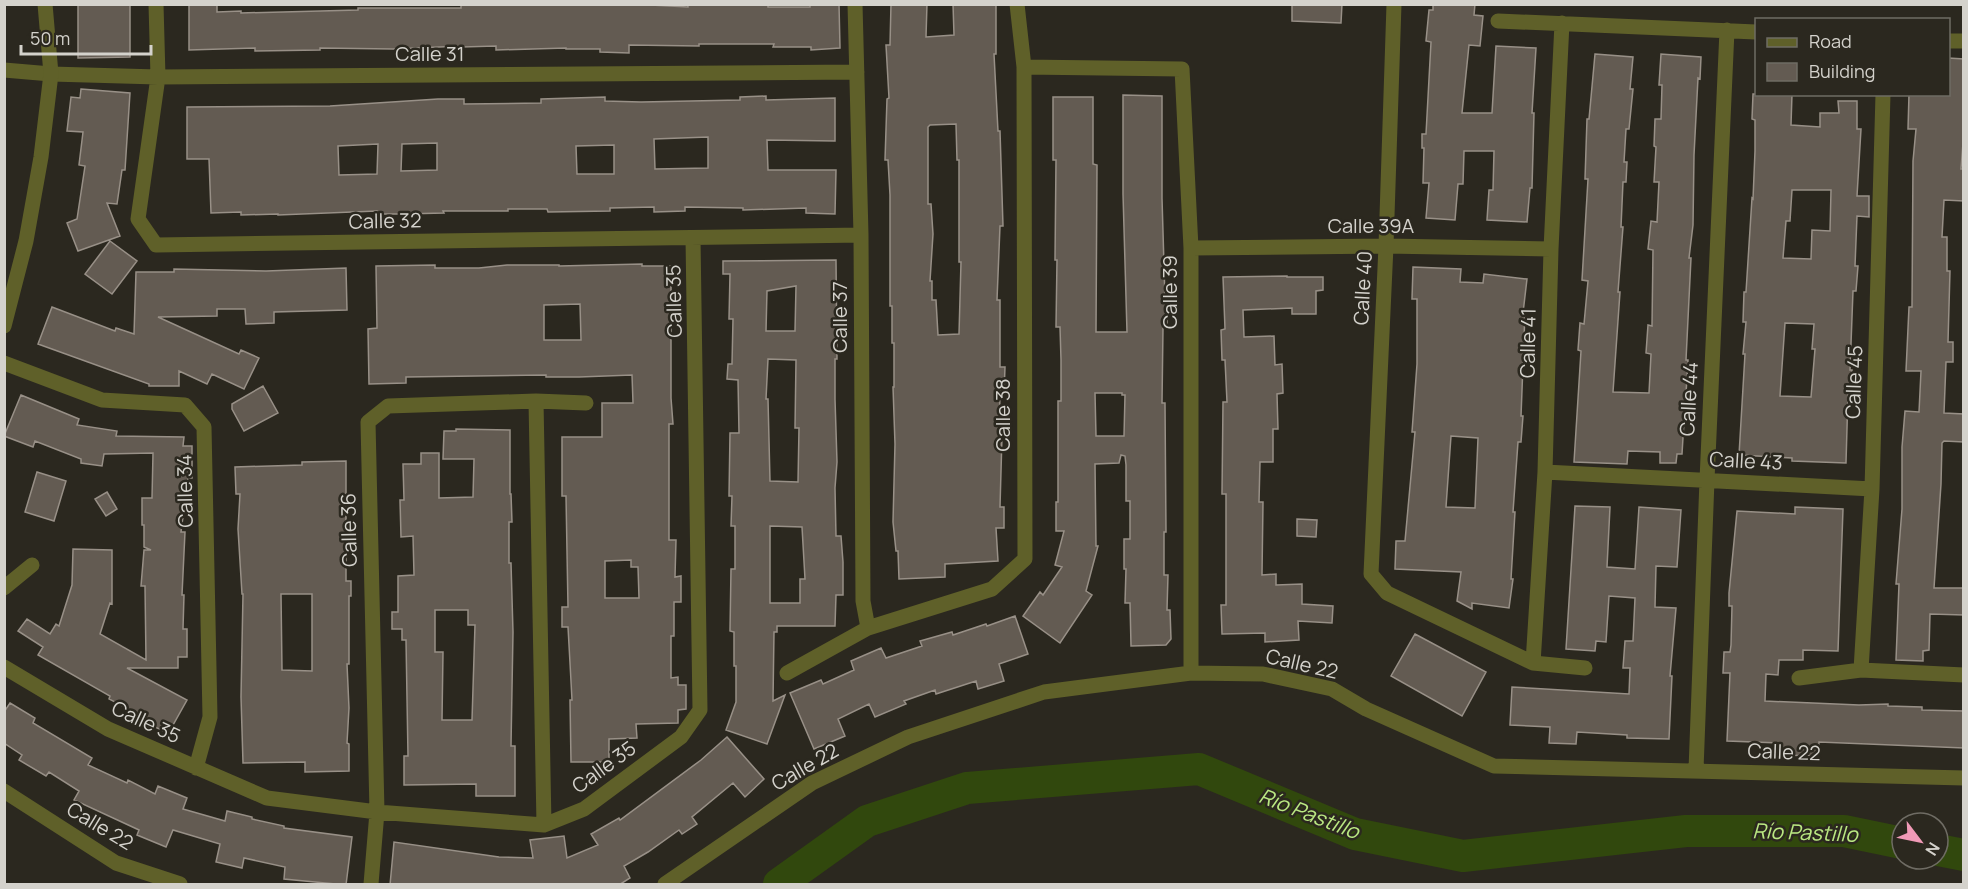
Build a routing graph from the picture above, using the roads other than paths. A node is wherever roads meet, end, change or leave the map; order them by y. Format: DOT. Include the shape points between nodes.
graph roads {
  1 [pos="45,4"];
  2 [pos="156,4"];
  3 [pos="855,4"];
  4 [pos="1017,4"];
  5 [pos="1394,4"];
  6 [pos="1498,21"];
  7 [pos="1562,23"];
  8 [pos="1727,30"];
  9 [pos="1755,32"];
  10 [pos="1024,67"];
  11 [pos="4,70"];
  12 [pos="857,72"];
  13 [pos="51,74"];
  14 [pos="158,77"];
  15 [pos="1883,96"];
  16 [pos="861,235"];
  17 [pos="693,238"];
  18 [pos="1386,246"];
  19 [pos="1191,248"];
  20 [pos="1551,249"];
  21 [pos="4,326"];
  22 [pos="4,363"];
  23 [pos="536,401"];
  24 [pos="586,403"];
  25 [pos="1545,472"];
  26 [pos="1707,480"];
  27 [pos="1872,489"];
  28 [pos="32,565"];
  29 [pos="4,588"];
  30 [pos="868,628"];
  31 [pos="1533,663"];
  32 [pos="4,666"];
  33 [pos="1585,668"];
  34 [pos="1861,670"];
  35 [pos="1191,673"];
  36 [pos="787,674"];
  37 [pos="1964,675"];
  38 [pos="1799,678"];
  39 [pos="196,768"];
  40 [pos="1696,770"];
  41 [pos="1964,778"];
  42 [pos="4,791"];
  43 [pos="377,812"];
  44 [pos="543,825"];
  45 [pos="180,885"];
  46 [pos="371,885"];
  47 [pos="665,885"];
  1 -- 13 [label="street"];
  2 -- 14 [label="street, Calle 32"];
  3 -- 12 [label="street, Calle 37"];
  4 -- 10 [label="street, Calle 38"];
  5 -- 18 [label="street, Calle 40"];
  6 -- 7 [label="street"];
  7 -- 8 [label="street"];
  7 -- 20 [label="street, Calle 41"];
  8 -- 9 [label="street"];
  8 -- 26 [label="street, Calle 44"];
  10 -- 19 [label="street, Calle 39" via="1182,69"];
  10 -- 30 [label="street, Calle 38" via="1025,559 992,589"];
  11 -- 13 [label="street, Calle 31"];
  12 -- 14 [label="street, Calle 31"];
  12 -- 16 [label="street, Calle 37"];
  13 -- 14 [label="street, Calle 31"];
  13 -- 21 [label="street" via="26,241"];
  14 -- 17 [label="street, Calle 32" via="138,219 156,245"];
  15 -- 27 [label="street, Calle 45"];
  16 -- 17 [label="street, Calle 32"];
  16 -- 30 [label="street, Calle 37" via="863,602"];
  17 -- 44 [label="street, Calle 35" via="699,710 681,736 584,809"];
  18 -- 19 [label="street, Calle 39A"];
  18 -- 20 [label="street, Calle 39A"];
  18 -- 31 [label="street, Calle 40" via="1371,574 1387,593"];
  19 -- 35 [label="street, Calle 39"];
  20 -- 25 [label="street, Calle 41"];
  22 -- 39 [label="street, Calle 34" via="102,400 185,405 204,427 210,717"];
  23 -- 24 [label="street, Calle 36"];
  23 -- 43 [label="street, Calle 36" via="388,406 368,422"];
  23 -- 44 [label="street"];
  25 -- 26 [label="street, Calle 43"];
  25 -- 31 [label="street, Calle 41"];
  26 -- 27 [label="street, Calle 43"];
  26 -- 40 [label="street, Calle 44"];
  27 -- 34 [label="street, Calle 45"];
  28 -- 29 [label="street"];
  30 -- 36 [label="street, Calle 38"];
  31 -- 33 [label="street"];
  32 -- 39 [label="street, Calle 35" via="108,729"];
  34 -- 37 [label="street"];
  34 -- 38 [label="street"];
  35 -- 40 [label="street, Calle 22" via="1263,674 1332,689 1366,709 1494,766"];
  35 -- 47 [label="street, Calle 22" via="1044,692 908,736 812,783"];
  39 -- 43 [label="street, Calle 35" via="267,798"];
  40 -- 41 [label="street, Calle 22"];
  42 -- 45 [label="street, Calle 22" via="116,863"];
  43 -- 44 [label="street, Calle 35"];
  43 -- 46 [label="street"];
}
